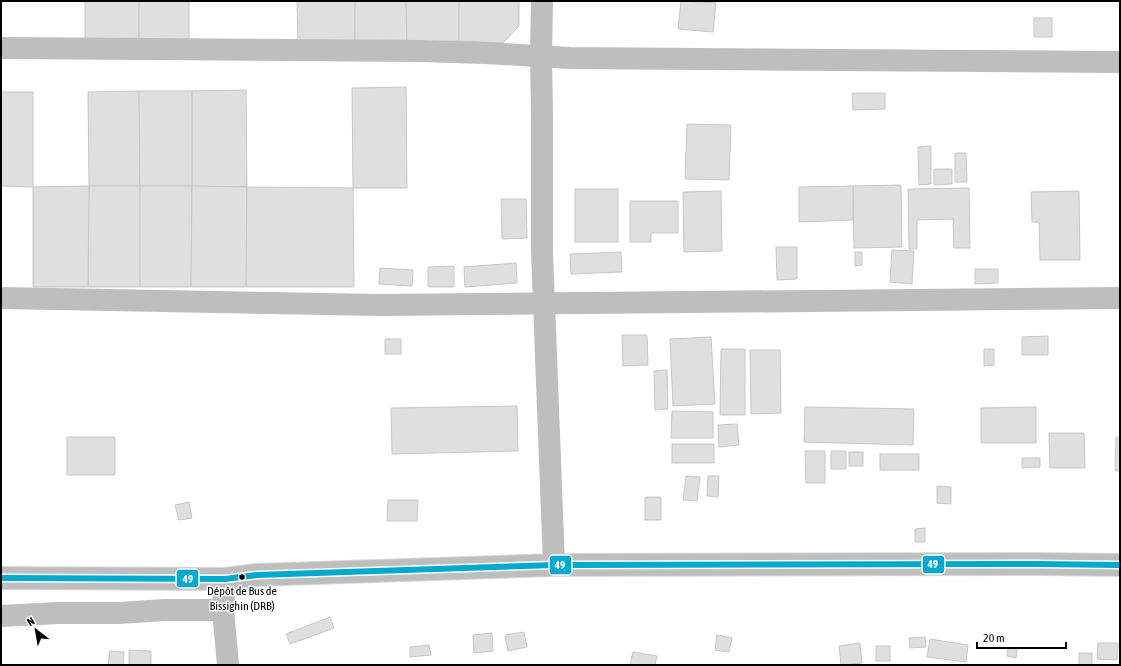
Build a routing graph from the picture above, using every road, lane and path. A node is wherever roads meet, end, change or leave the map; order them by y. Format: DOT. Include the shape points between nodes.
graph roads {
  1 [pos="542,1"];
  2 [pos="1,48"];
  3 [pos="541,56"];
  4 [pos="1120,62"];
  5 [pos="1,298"];
  6 [pos="1120,298"];
  7 [pos="543,303"];
  8 [pos="1120,565"];
  9 [pos="554,566"];
  10 [pos="1,578"];
  11 [pos="225,579"];
  12 [pos="223,610"];
  13 [pos="1,616"];
  14 [pos="228,665"];
  1 -- 3 [label="street"];
  2 -- 3 [label="street" via="421,51"];
  3 -- 4 [label="street"];
  3 -- 7 [label="street"];
  5 -- 7 [label="street" via="381,306"];
  6 -- 7 [label="street"];
  7 -- 9 [label="street"];
  8 -- 9 [label="street"];
  9 -- 11 [label="street" via="257,575"];
  10 -- 11 [label="street"];
  11 -- 12 [label="street"];
  12 -- 13 [label="street"];
  12 -- 14 [label="street"];
}
